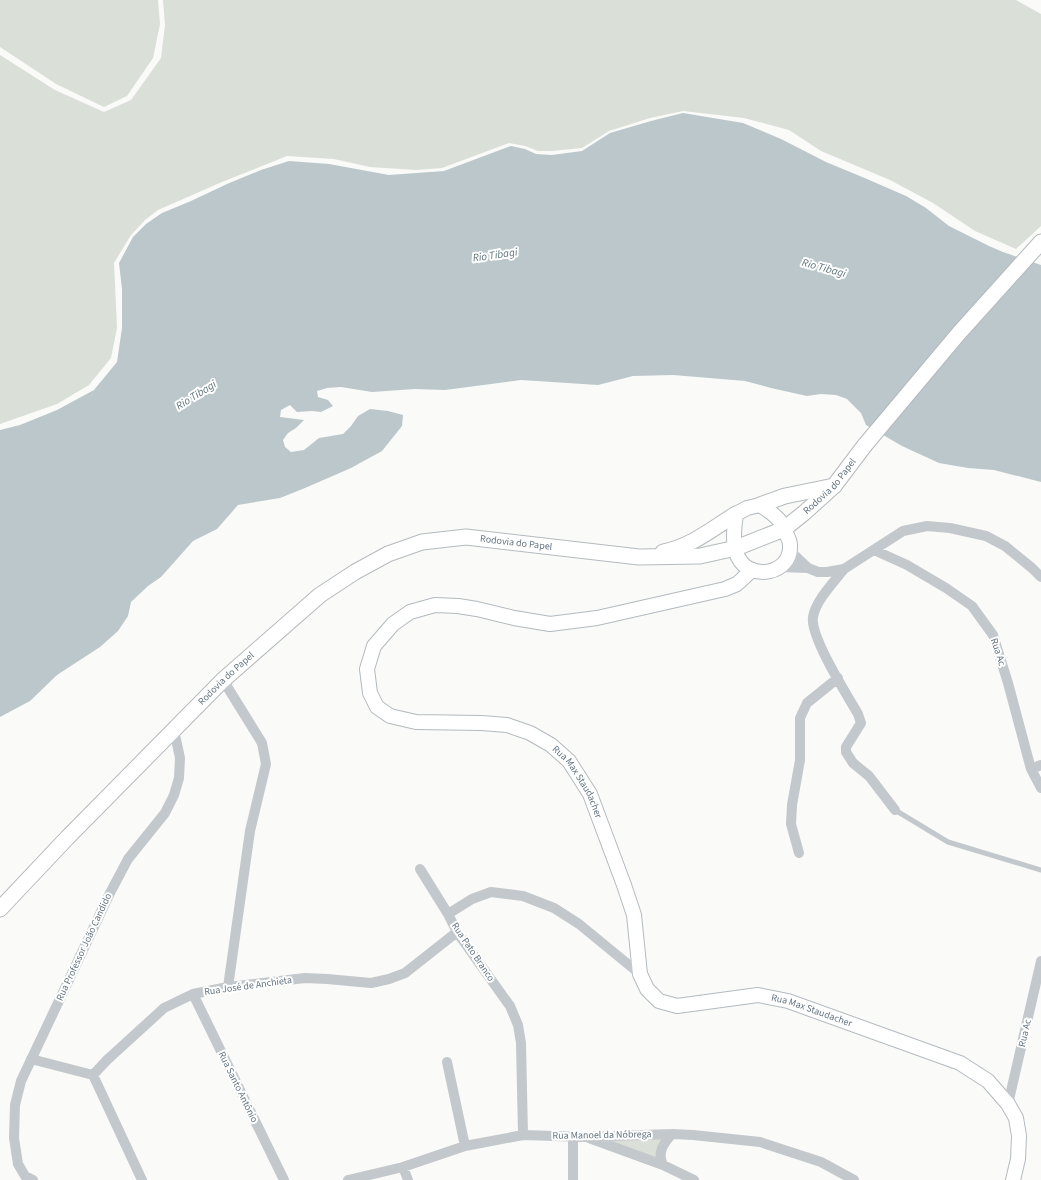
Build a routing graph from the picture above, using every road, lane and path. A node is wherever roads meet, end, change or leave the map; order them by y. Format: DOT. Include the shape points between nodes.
graph roads {
  1 [pos="1041,242"];
  2 [pos="834,486"];
  3 [pos="760,505"];
  4 [pos="736,514"];
  5 [pos="784,529"];
  6 [pos="736,548"];
  7 [pos="874,550"];
  8 [pos="790,551"];
  9 [pos="639,557"];
  10 [pos="779,567"];
  11 [pos="808,568"];
  12 [pos="844,569"];
  13 [pos="752,570"];
  14 [pos="1041,577"];
  15 [pos="838,678"];
  16 [pos="223,680"];
  17 [pos="174,730"];
  18 [pos="1041,765"];
  19 [pos="1031,769"];
  20 [pos="1041,788"];
  21 [pos="895,810"];
  22 [pos="800,853"];
  23 [pos="420,869"];
  24 [pos="1041,870"];
  25 [pos="0,909"];
  26 [pos="448,914"];
  27 [pos="457,932"];
  28 [pos="1041,961"];
  29 [pos="640,974"];
  30 [pos="228,987"];
  31 [pos="193,994"];
  32 [pos="31,1059"];
  33 [pos="447,1062"];
  34 [pos="93,1075"];
  35 [pos="1008,1104"];
  36 [pos="672,1134"];
  37 [pos="523,1135"];
  38 [pos="585,1136"];
  39 [pos="573,1137"];
  40 [pos="465,1146"];
  41 [pos="663,1166"];
  42 [pos="403,1167"];
  43 [pos="29,1178"];
  44 [pos="142,1180"];
  45 [pos="284,1180"];
  46 [pos="348,1180"];
  47 [pos="408,1180"];
  48 [pos="574,1180"];
  49 [pos="694,1180"];
  50 [pos="854,1180"];
  51 [pos="1013,1180"];
  1 -- 2 [label="main road, Rodovia do Papel" via="959,333"];
  2 -- 3 [label="main road" via="785,496"];
  2 -- 5 [label="main road, Rodovia do Papel"];
  3 -- 4 [label="main road"];
  3 -- 5 [label="main road" via="779,520"];
  4 -- 6 [label="main road"];
  4 -- 9 [label="main road" via="699,539 668,551"];
  5 -- 6 [label="main road, Rodovia do Papel"];
  5 -- 8 [label="main road" via="790,540"];
  6 -- 9 [label="main road, Rodovia do Papel" via="700,556"];
  6 -- 13 [label="main road" via="741,561"];
  7 -- 12 [label="street"];
  7 -- 14 [label="street" via="903,531 927,526 950,528 986,536 1005,546"];
  7 -- 19 [label="street, Rua Ac" via="907,565 972,606 993,635"];
  8 -- 10 [label="main road"];
  8 -- 11 [label="street"];
  9 -- 16 [label="main road, Rodovia do Papel" via="466,537 422,542 388,554 326,591"];
  10 -- 11 [label="street"];
  10 -- 13 [label="main road" via="766,572"];
  11 -- 12 [label="street" via="818,572"];
  12 -- 15 [label="street" via="817,606 813,619 824,654"];
  13 -- 29 [label="main road, Rua Max Staudacher" via="737,584 725,589 597,618 550,624 477,608 435,605 410,612 393,624 374,646 367,669 370,693 377,707 390,716 416,722 507,725 530,732 551,745 569,761 590,794 634,915"];
  15 -- 21 [label="street" via="861,723 846,747 846,752"];
  15 -- 22 [label="street" via="807,703 800,718 800,760 792,805 792,824"];
  16 -- 17 [label="main road, Rodovia do Papel"];
  16 -- 30 [label="street" via="262,742 266,764 250,831"];
  17 -- 25 [label="main road, Rodovia do Papel"];
  17 -- 32 [label="street, Rua Professor João Candido" via="180,758 179,778 174,795 165,813 128,859"];
  18 -- 19 [label="street"];
  19 -- 20 [label="street, Rua Ac"];
  21 -- 24 [label="lane" via="948,842"];
  23 -- 26 [label="street"];
  26 -- 27 [label="street, Rua Pato Branco"];
  26 -- 29 [label="street, Rua Pato Branco" via="472,899 491,892 522,896 554,908 579,924"];
  27 -- 30 [label="street, Rua José de Anchieta" via="405,973 389,979 371,983 305,978"];
  27 -- 37 [label="street, Rua Pato Branco" via="510,1006 518,1024 521,1042"];
  28 -- 35 [label="street, Rua Ac"];
  29 -- 35 [label="main road, Rua Max Staudacher" via="647,989 659,1001 677,1006 758,995 788,1001 960,1062 988,1080"];
  30 -- 31 [label="street, Rua José de Anchieta"];
  31 -- 34 [label="street, Rua José de Anchieta" via="164,1008"];
  31 -- 45 [label="street, Rua Santo Antônio"];
  32 -- 34 [label="street"];
  32 -- 43 [label="street, Rua Professor João Candido" via="21,1081 15,1105 14,1138 18,1164"];
  33 -- 40 [label="street"];
  34 -- 44 [label="street"];
  35 -- 51 [label="main road, Rua Max Staudacher" via="1016,1118 1019,1136"];
  36 -- 38 [label="street, Rua Manoel da Nóbrega"];
  36 -- 41 [label="street" via="662,1147"];
  36 -- 50 [label="street, Rua Manoel da Nóbrega" via="760,1142 821,1162"];
  37 -- 39 [label="street, Rua Manoel da Nóbrega"];
  37 -- 40 [label="street, Rua Manoel da Nóbrega"];
  38 -- 39 [label="street, Rua Manoel da Nóbrega"];
  38 -- 41 [label="street"];
  39 -- 48 [label="street"];
  40 -- 42 [label="street, Rua Manoel da Nóbrega"];
  41 -- 49 [label="street"];
  42 -- 46 [label="street, Rua Manoel da Nóbrega"];
  42 -- 47 [label="street"];
}
